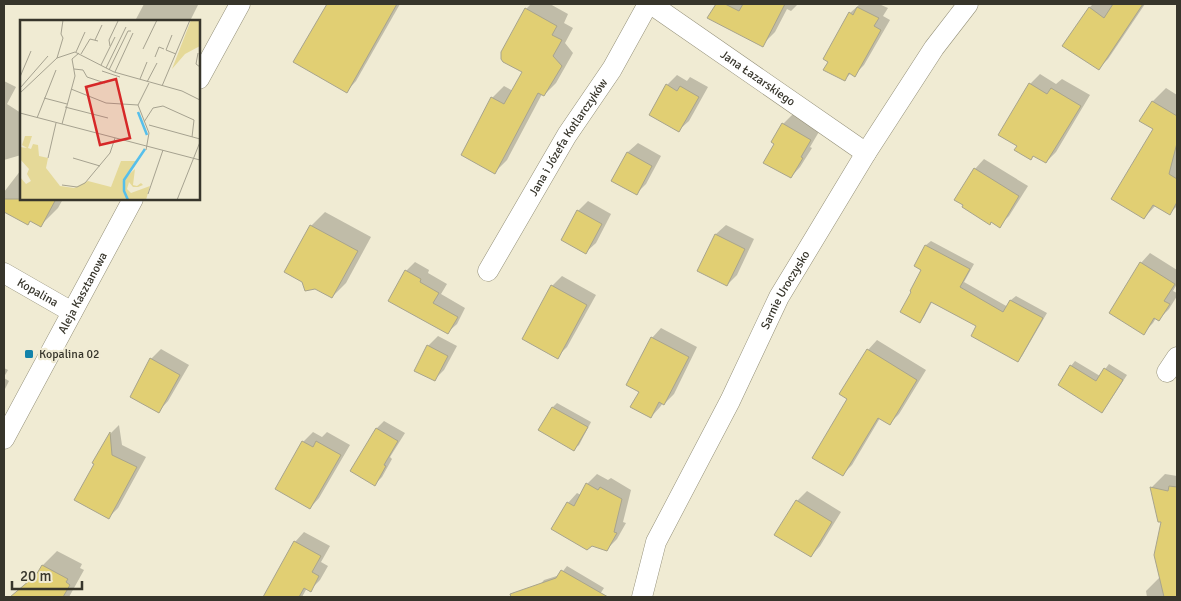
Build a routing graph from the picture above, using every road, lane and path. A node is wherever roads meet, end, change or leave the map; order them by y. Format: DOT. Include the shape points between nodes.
graph roads {
  1 [pos="240,4"];
  2 [pos="650,4"];
  3 [pos="968,4"];
  4 [pos="200,77"];
  5 [pos="866,153"];
  6 [pos="132,200"];
  7 [pos="488,271"];
  8 [pos="4,273"];
  9 [pos="72,312"];
  10 [pos="4,439"];
  11 [pos="642,597"];
  1 -- 4 [label="street"];
  2 -- 5 [label="street, Jana Łazarskiego"];
  2 -- 7 [label="street, Jana i Józefa Kotlarczyków" via="612,69 567,135"];
  3 -- 5 [label="street, Sarnie Uroczysko" via="934,48"];
  5 -- 11 [label="street, Sarnie Uroczysko" via="779,297 730,401 656,542"];
  6 -- 9 [label="street, Aleja Kasztanowa"];
  8 -- 9 [label="street, Kopalina"];
  9 -- 10 [label="street, Aleja Kasztanowa"];
}
